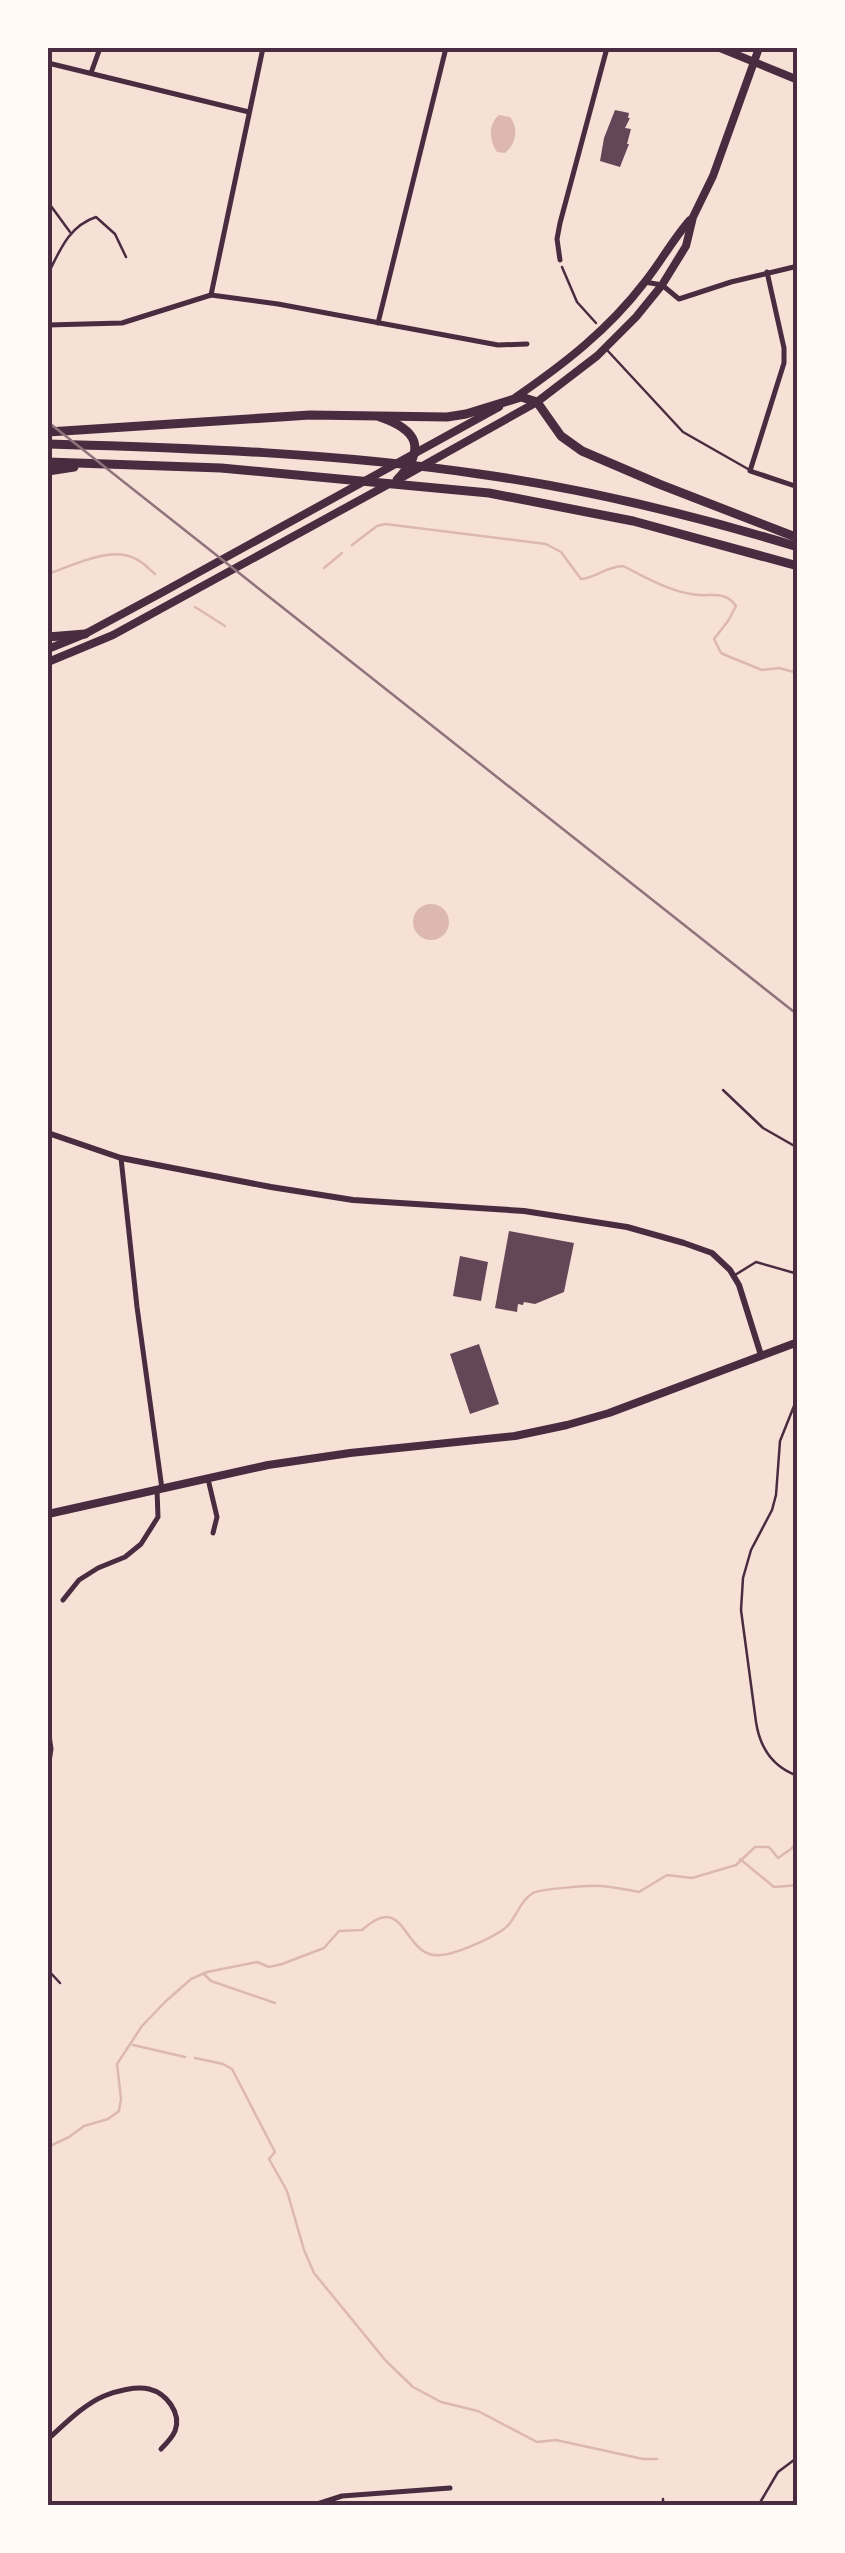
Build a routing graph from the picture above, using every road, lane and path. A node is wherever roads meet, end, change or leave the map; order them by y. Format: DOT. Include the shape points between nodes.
graph roads {
  1 [pos="100,48"];
  2 [pos="263,48"];
  3 [pos="446,48"];
  4 [pos="606,48"];
  5 [pos="720,48"];
  6 [pos="759,48"];
  7 [pos="753,61"];
  8 [pos="48,63"];
  9 [pos="91,73"];
  10 [pos="798,80"];
  11 [pos="249,112"];
  12 [pos="48,202"];
  13 [pos="694,217"];
  14 [pos="70,232"];
  15 [pos="126,257"];
  16 [pos="560,260"];
  17 [pos="798,266"];
  18 [pos="767,272"];
  19 [pos="48,274"];
  20 [pos="645,282"];
  21 [pos="662,286"];
  22 [pos="211,295"];
  23 [pos="378,322"];
  24 [pos="48,325"];
  25 [pos="603,330"];
  26 [pos="527,344"];
  27 [pos="606,348"];
  28 [pos="537,402"];
  29 [pos="505,404"];
  30 [pos="372,414"];
  31 [pos="48,432"];
  32 [pos="48,444"];
  33 [pos="415,453"];
  34 [pos="48,462"];
  35 [pos="86,463"];
  36 [pos="48,471"];
  37 [pos="750,471"];
  38 [pos="397,480"];
  39 [pos="798,487"];
  40 [pos="798,538"];
  41 [pos="798,547"];
  42 [pos="798,566"];
  43 [pos="85,634"];
  44 [pos="48,637"];
  45 [pos="48,649"];
  46 [pos="48,662"];
  47 [pos="723,1090"];
  48 [pos="48,1134"];
  49 [pos="798,1148"];
  50 [pos="121,1158"];
  51 [pos="798,1274"];
  52 [pos="734,1276"];
  53 [pos="798,1342"];
  54 [pos="762,1355"];
  55 [pos="798,1396"];
  56 [pos="208,1479"];
  57 [pos="160,1489"];
  58 [pos="48,1514"];
  59 [pos="213,1533"];
  60 [pos="63,1600"];
  61 [pos="48,1728"];
  62 [pos="48,1769"];
  63 [pos="798,1776"];
  64 [pos="48,1970"];
  65 [pos="60,1983"];
  66 [pos="48,2438"];
  67 [pos="161,2449"];
  68 [pos="798,2457"];
  69 [pos="450,2488"];
  70 [pos="663,2500"];
  71 [pos="311,2506"];
  72 [pos="663,2506"];
  73 [pos="758,2506"];
  1 -- 9 [label="street"];
  2 -- 11 [label="street"];
  3 -- 23 [label="street"];
  4 -- 16 [label="street" via="560,223"];
  5 -- 7 [label="main road"];
  6 -- 7 [label="main road"];
  7 -- 10 [label="main road"];
  7 -- 13 [label="main road"];
  8 -- 9 [label="street"];
  9 -- 11 [label="street"];
  11 -- 22 [label="street"];
  12 -- 14 [label="lane"];
  13 -- 20 [label="main road"];
  13 -- 21 [label="main road"];
  14 -- 15 [label="lane" via="96,217"];
  14 -- 19 [label="lane"];
  16 -- 25 [label="path" via="578,302"];
  17 -- 18 [label="street"];
  18 -- 21 [label="street" via="679,299"];
  18 -- 37 [label="street" via="784,362"];
  20 -- 21 [label="street"];
  20 -- 25 [label="main road"];
  21 -- 27 [label="main road"];
  22 -- 23 [label="street"];
  22 -- 24 [label="street" via="122,322"];
  23 -- 26 [label="street" via="498,345"];
  25 -- 29 [label="main road"];
  27 -- 28 [label="main road"];
  27 -- 37 [label="lane" via="683,432"];
  28 -- 29 [label="highway"];
  28 -- 38 [label="main road"];
  28 -- 40 [label="highway" via="561,436 582,451"];
  29 -- 30 [label="highway" via="455,416"];
  29 -- 33 [label="main road"];
  30 -- 31 [label="highway"];
  30 -- 33 [label="highway" via="408,430"];
  32 -- 41 [label="highway" via="255,452 481,474 660,509"];
  33 -- 38 [label="highway"];
  33 -- 43 [label="main road"];
  34 -- 35 [label="highway"];
  35 -- 36 [label="highway"];
  35 -- 42 [label="highway" via="221,468 489,493 633,520"];
  37 -- 39 [label="street"];
  38 -- 46 [label="main road" via="112,635"];
  43 -- 44 [label="highway"];
  43 -- 45 [label="main road"];
  47 -- 49 [label="lane" via="763,1128"];
  48 -- 50 [label="street"];
  50 -- 52 [label="street" via="354,1200 524,1210 627,1227 712,1254"];
  50 -- 57 [label="street"];
  51 -- 52 [label="lane" via="756,1262"];
  52 -- 54 [label="street"];
  53 -- 54 [label="main road"];
  54 -- 56 [label="main road" via="567,1426 310,1458"];
  55 -- 63 [label="lane" via="780,1441 774,1503 751,1550 741,1600 760,1740 774,1763"];
  56 -- 57 [label="main road"];
  56 -- 59 [label="street" via="217,1517"];
  57 -- 58 [label="main road"];
  57 -- 60 [label="street" via="158,1517 141,1544 79,1580"];
  61 -- 62 [label="street"];
  64 -- 65 [label="lane"];
  66 -- 67 [label="street" via="104,2396 146,2388 162,2394 176,2416 175,2431"];
  68 -- 73 [label="lane" via="775,2476"];
  69 -- 71 [label="street" via="342,2496"];
  70 -- 72 [label="lane"];
}
